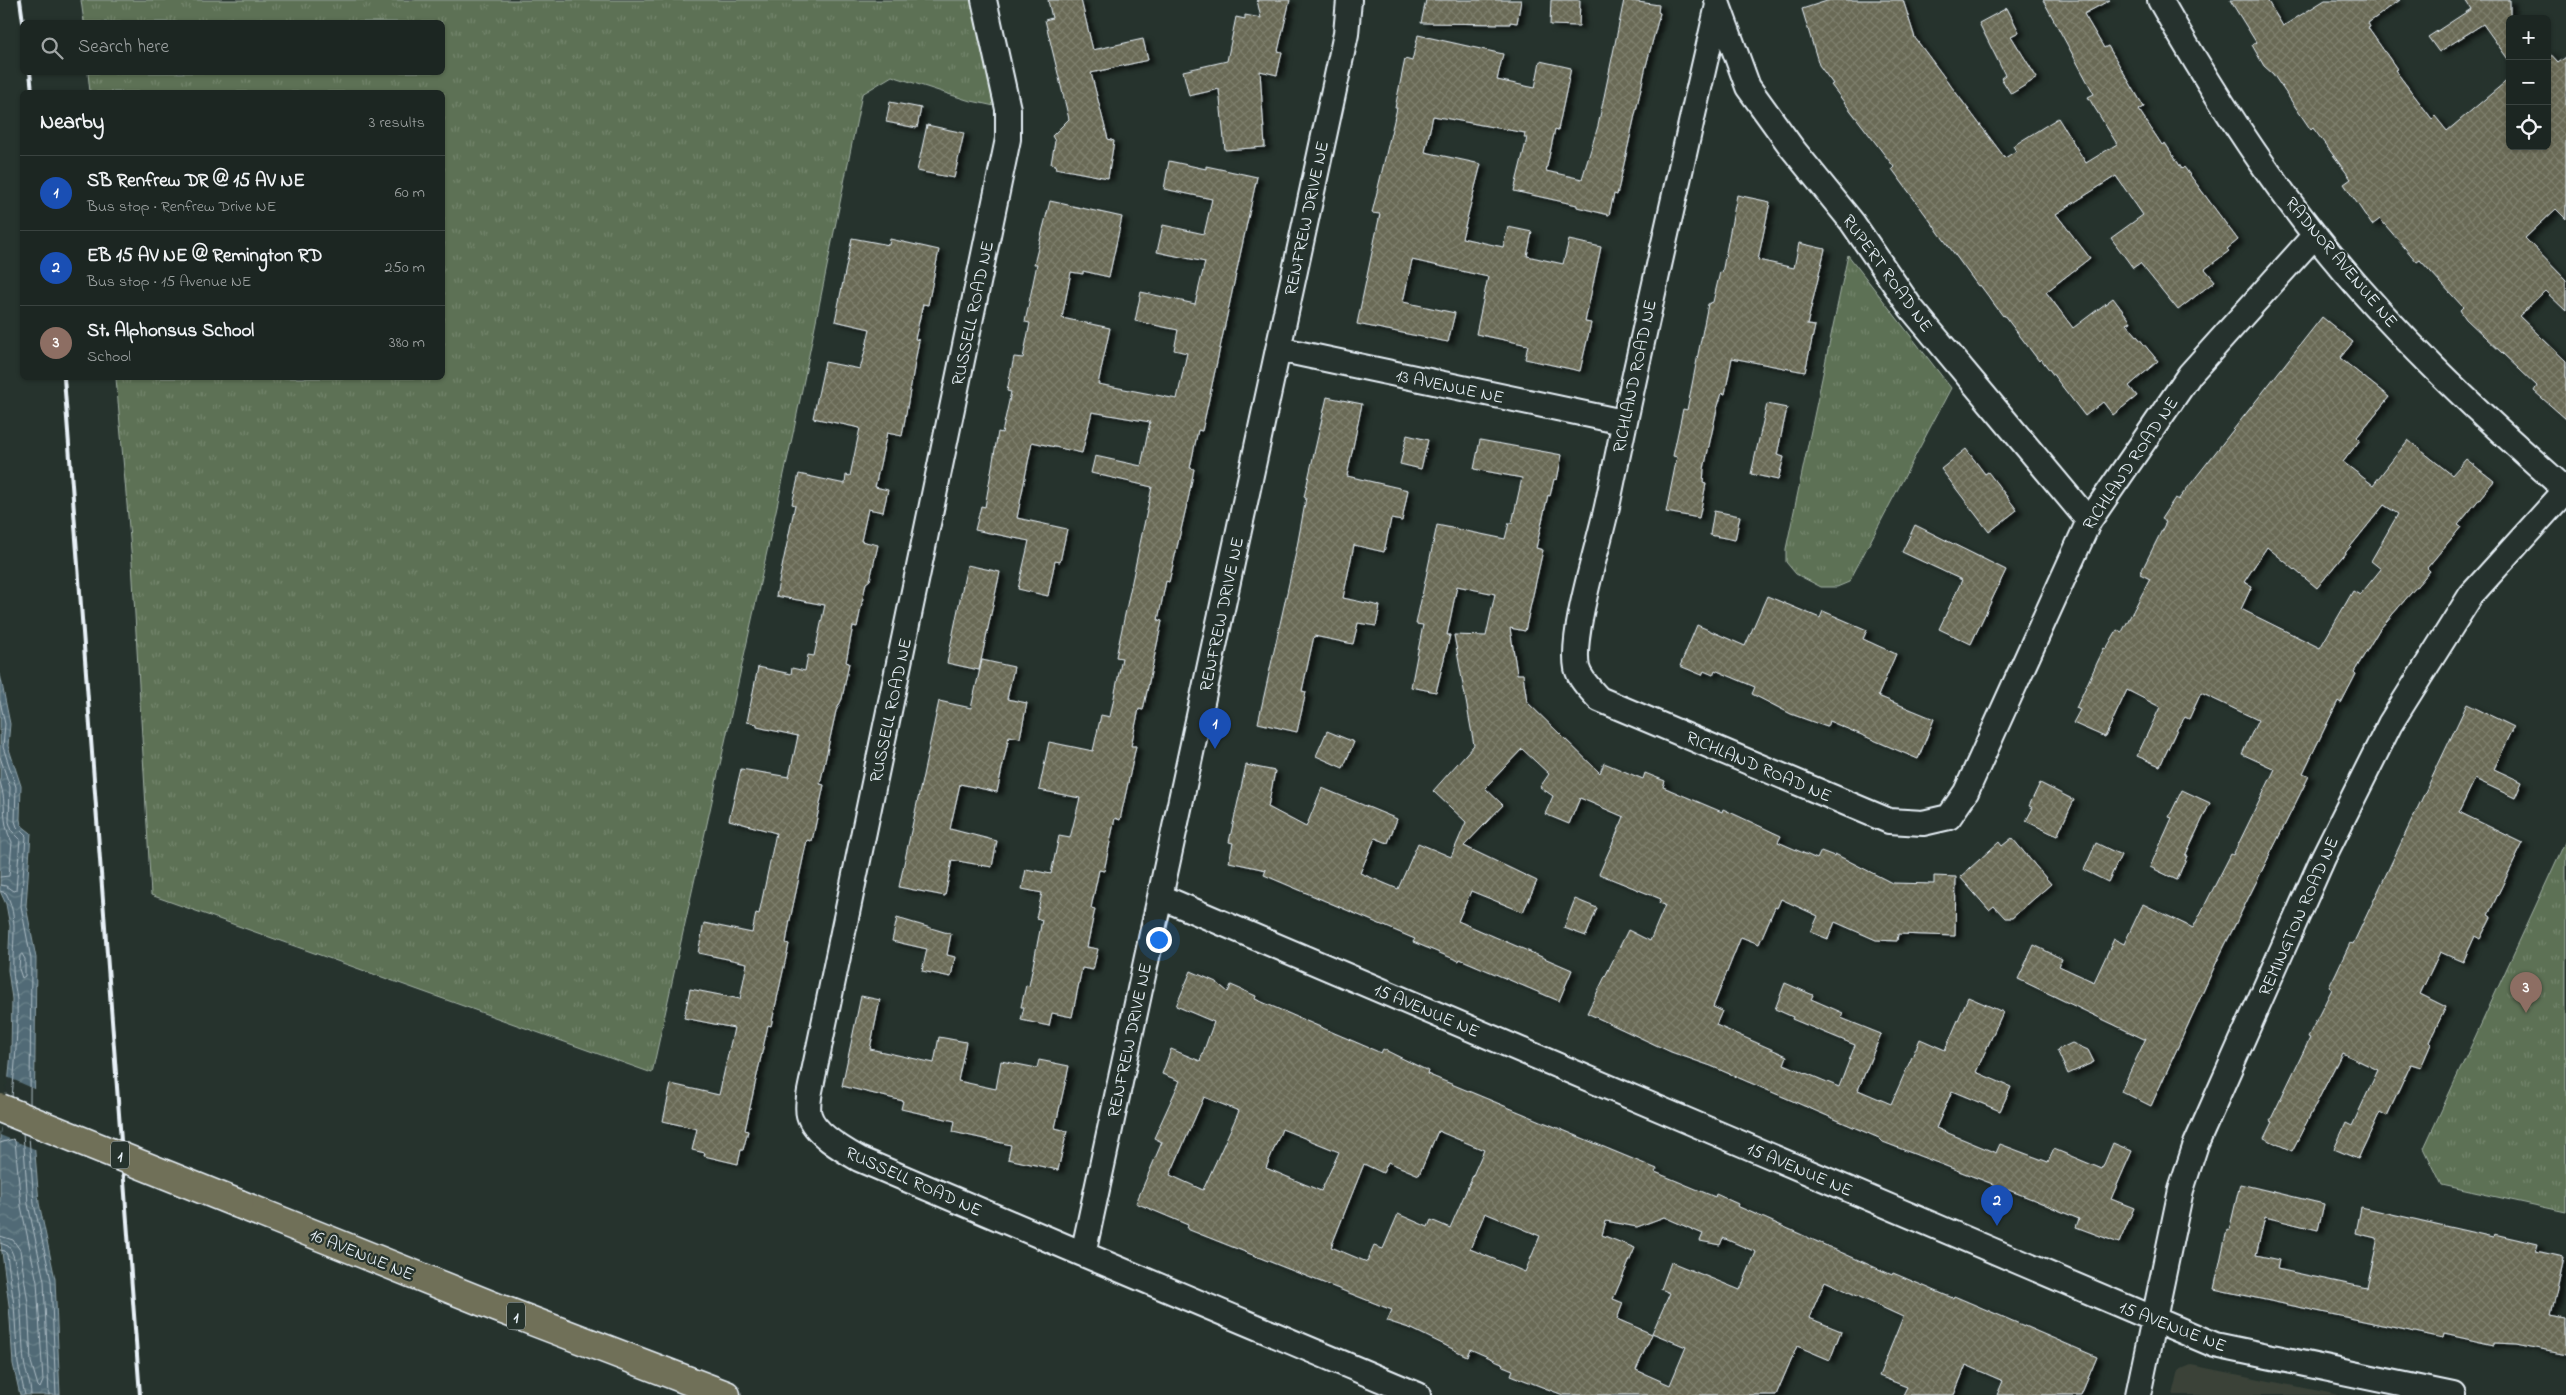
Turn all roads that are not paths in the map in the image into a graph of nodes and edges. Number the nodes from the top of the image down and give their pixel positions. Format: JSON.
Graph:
{"nodes":[{"id":1,"x":984,"y":0,"type":"edge"},
{"id":2,"x":1349,"y":0,"type":"edge"},
{"id":3,"x":2160,"y":0,"type":"edge"},
{"id":4,"x":1718,"y":3,"type":"edge"},
{"id":5,"x":2315,"y":235,"type":"junction"},
{"id":6,"x":1278,"y":349,"type":"junction"},
{"id":7,"x":1623,"y":422,"type":"junction"},
{"id":8,"x":2566,"y":490,"type":"edge"},
{"id":9,"x":2089,"y":520,"type":"junction"},
{"id":10,"x":1161,"y":897,"type":"junction"},
{"id":11,"x":0,"y":1108,"type":"edge"},
{"id":12,"x":1083,"y":1254,"type":"junction"},
{"id":13,"x":2154,"y":1320,"type":"junction"},
{"id":14,"x":726,"y":1395,"type":"edge"},
{"id":15,"x":1418,"y":1395,"type":"edge"},
{"id":16,"x":2138,"y":1395,"type":"edge"},
{"id":17,"x":2453,"y":1395,"type":"edge"}],
"edges":[{"from":1,"to":12,"type":"street","name":"RUSSELL ROAD NE"},
{"from":2,"to":6,"type":"street","name":"RENFREW DRIVE NE"},
{"from":3,"to":5,"type":"street","name":"RADNOR AVENUE NE"},
{"from":4,"to":7,"type":"street","name":"RICHLAND ROAD NE"},
{"from":4,"to":9,"type":"street","name":"RUPERT ROAD NE"},
{"from":5,"to":8,"type":"street","name":"RADNOR AVENUE NE"},
{"from":5,"to":9,"type":"street","name":"RICHLAND ROAD NE"},
{"from":6,"to":7,"type":"street","name":"13 AVENUE NE"},
{"from":6,"to":10,"type":"street","name":"RENFREW DRIVE NE"},
{"from":7,"to":9,"type":"street","name":"RICHLAND ROAD NE"},
{"from":8,"to":13,"type":"street","name":"REMINGTON ROAD NE"},
{"from":10,"to":12,"type":"street","name":"RENFREW DRIVE NE"},
{"from":10,"to":13,"type":"street","name":"15 AVENUE NE"},
{"from":11,"to":14,"type":"highway","name":"16 AVENUE NE","number":"1","bridge":true},
{"from":12,"to":15,"type":"street"},
{"from":13,"to":16,"type":"street","name":"REMINGTON ROAD NE"},
{"from":13,"to":17,"type":"street","name":"15 AVENUE NE"}]}
